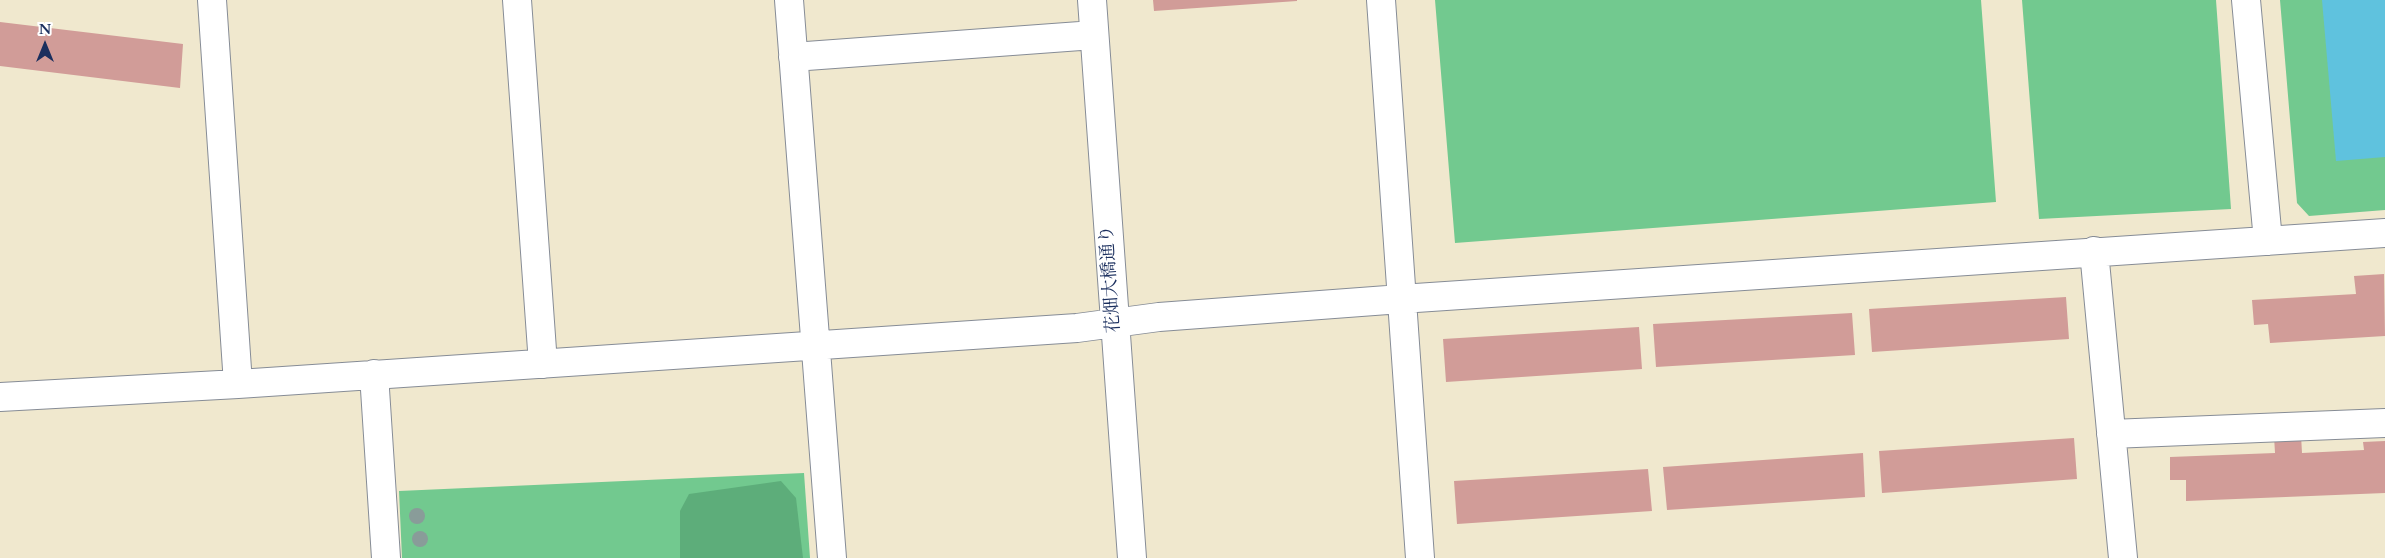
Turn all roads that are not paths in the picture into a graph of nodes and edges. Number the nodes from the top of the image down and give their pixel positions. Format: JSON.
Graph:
{"nodes":[{"id":1,"x":212,"y":0,"type":"edge"},
{"id":2,"x":517,"y":0,"type":"edge"},
{"id":3,"x":789,"y":0,"type":"edge"},
{"id":4,"x":1092,"y":0,"type":"edge"},
{"id":5,"x":1381,"y":0,"type":"edge"},
{"id":6,"x":2246,"y":0,"type":"edge"},
{"id":7,"x":1094,"y":35,"type":"junction"},
{"id":8,"x":793,"y":57,"type":"junction"},
{"id":9,"x":2385,"y":233,"type":"edge"},
{"id":10,"x":2268,"y":241,"type":"junction"},
{"id":11,"x":2094,"y":251,"type":"junction"},
{"id":12,"x":1401,"y":299,"type":"junction"},
{"id":13,"x":1114,"y":323,"type":"junction"},
{"id":14,"x":816,"y":344,"type":"junction"},
{"id":15,"x":543,"y":364,"type":"junction"},
{"id":16,"x":374,"y":374,"type":"junction"},
{"id":17,"x":238,"y":384,"type":"junction"},
{"id":18,"x":0,"y":397,"type":"edge"},
{"id":19,"x":2385,"y":423,"type":"edge"},
{"id":20,"x":2111,"y":434,"type":"junction"},
{"id":21,"x":386,"y":558,"type":"edge"},
{"id":22,"x":832,"y":558,"type":"edge"},
{"id":23,"x":1132,"y":558,"type":"edge"},
{"id":24,"x":1420,"y":558,"type":"edge"},
{"id":25,"x":2123,"y":558,"type":"edge"}],
"edges":[{"from":1,"to":17,"type":"street"},
{"from":2,"to":15,"type":"street"},
{"from":3,"to":8,"type":"street"},
{"from":4,"to":7,"type":"street","name":"花畑大橋通り"},
{"from":5,"to":12,"type":"street"},
{"from":6,"to":10,"type":"street"},
{"from":7,"to":8,"type":"street"},
{"from":7,"to":13,"type":"street","name":"花畑大橋通り"},
{"from":8,"to":14,"type":"street"},
{"from":9,"to":10,"type":"street"},
{"from":10,"to":11,"type":"street"},
{"from":11,"to":12,"type":"street"},
{"from":11,"to":20,"type":"street"},
{"from":12,"to":13,"type":"street"},
{"from":12,"to":24,"type":"street"},
{"from":13,"to":14,"type":"street"},
{"from":13,"to":23,"type":"street","name":"花畑大橋通り"},
{"from":14,"to":15,"type":"street"},
{"from":14,"to":22,"type":"street"},
{"from":15,"to":16,"type":"street"},
{"from":16,"to":17,"type":"street"},
{"from":16,"to":21,"type":"street"},
{"from":17,"to":18,"type":"street"},
{"from":19,"to":20,"type":"street"},
{"from":20,"to":25,"type":"street"}]}
